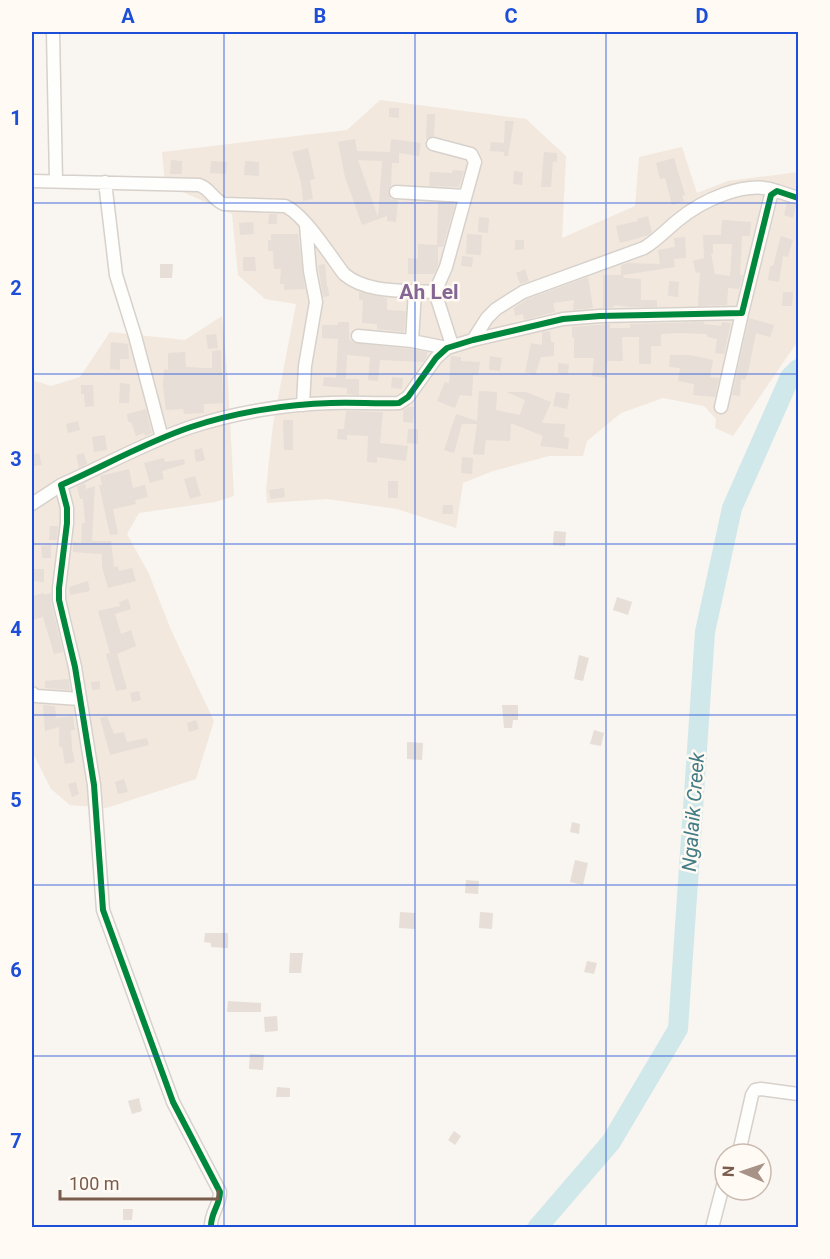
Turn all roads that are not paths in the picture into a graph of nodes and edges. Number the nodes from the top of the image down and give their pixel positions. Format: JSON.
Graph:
{"nodes":[{"id":1,"x":53,"y":32,"type":"edge"},
{"id":2,"x":434,"y":144,"type":"dead end"},
{"id":3,"x":57,"y":181,"type":"junction"},
{"id":4,"x":32,"y":182,"type":"edge"},
{"id":5,"x":106,"y":188,"type":"junction"},
{"id":6,"x":777,"y":191,"type":"junction"},
{"id":7,"x":396,"y":192,"type":"dead end"},
{"id":8,"x":465,"y":196,"type":"junction"},
{"id":9,"x":798,"y":198,"type":"edge"},
{"id":10,"x":306,"y":224,"type":"junction"},
{"id":11,"x":415,"y":291,"type":"junction"},
{"id":12,"x":435,"y":292,"type":"junction"},
{"id":13,"x":742,"y":313,"type":"junction"},
{"id":14,"x":358,"y":336,"type":"dead end"},
{"id":15,"x":412,"y":340,"type":"junction"},
{"id":16,"x":473,"y":340,"type":"junction"},
{"id":17,"x":449,"y":347,"type":"junction"},
{"id":18,"x":303,"y":405,"type":"junction"},
{"id":19,"x":721,"y":408,"type":"dead end"},
{"id":20,"x":162,"y":438,"type":"junction"},
{"id":21,"x":61,"y":485,"type":"junction"},
{"id":22,"x":32,"y":504,"type":"edge"},
{"id":23,"x":32,"y":693,"type":"edge"},
{"id":24,"x":80,"y":699,"type":"junction"},
{"id":25,"x":798,"y":1094,"type":"edge"},
{"id":26,"x":740,"y":1142,"type":"edge"},
{"id":27,"x":719,"y":1202,"type":"edge"},
{"id":28,"x":211,"y":1227,"type":"edge"},
{"id":29,"x":712,"y":1227,"type":"edge"}],
"edges":[{"from":1,"to":3,"type":"street"},
{"from":2,"to":8,"type":"street"},
{"from":3,"to":4,"type":"street"},
{"from":3,"to":5,"type":"street"},
{"from":5,"to":10,"type":"street"},
{"from":5,"to":20,"type":"street"},
{"from":6,"to":9,"type":"street"},
{"from":6,"to":13,"type":"street"},
{"from":6,"to":16,"type":"street"},
{"from":7,"to":8,"type":"street"},
{"from":8,"to":12,"type":"street"},
{"from":10,"to":11,"type":"street"},
{"from":10,"to":18,"type":"street"},
{"from":11,"to":12,"type":"street"},
{"from":11,"to":15,"type":"street"},
{"from":12,"to":17,"type":"street"},
{"from":13,"to":16,"type":"street"},
{"from":13,"to":19,"type":"street"},
{"from":14,"to":15,"type":"street"},
{"from":15,"to":17,"type":"street"},
{"from":16,"to":17,"type":"street"},
{"from":17,"to":18,"type":"street"},
{"from":18,"to":20,"type":"street"},
{"from":20,"to":21,"type":"street"},
{"from":21,"to":22,"type":"street"},
{"from":21,"to":24,"type":"street"},
{"from":23,"to":24,"type":"street"},
{"from":24,"to":28,"type":"street"},
{"from":25,"to":26,"type":"street"},
{"from":27,"to":29,"type":"street"}]}
